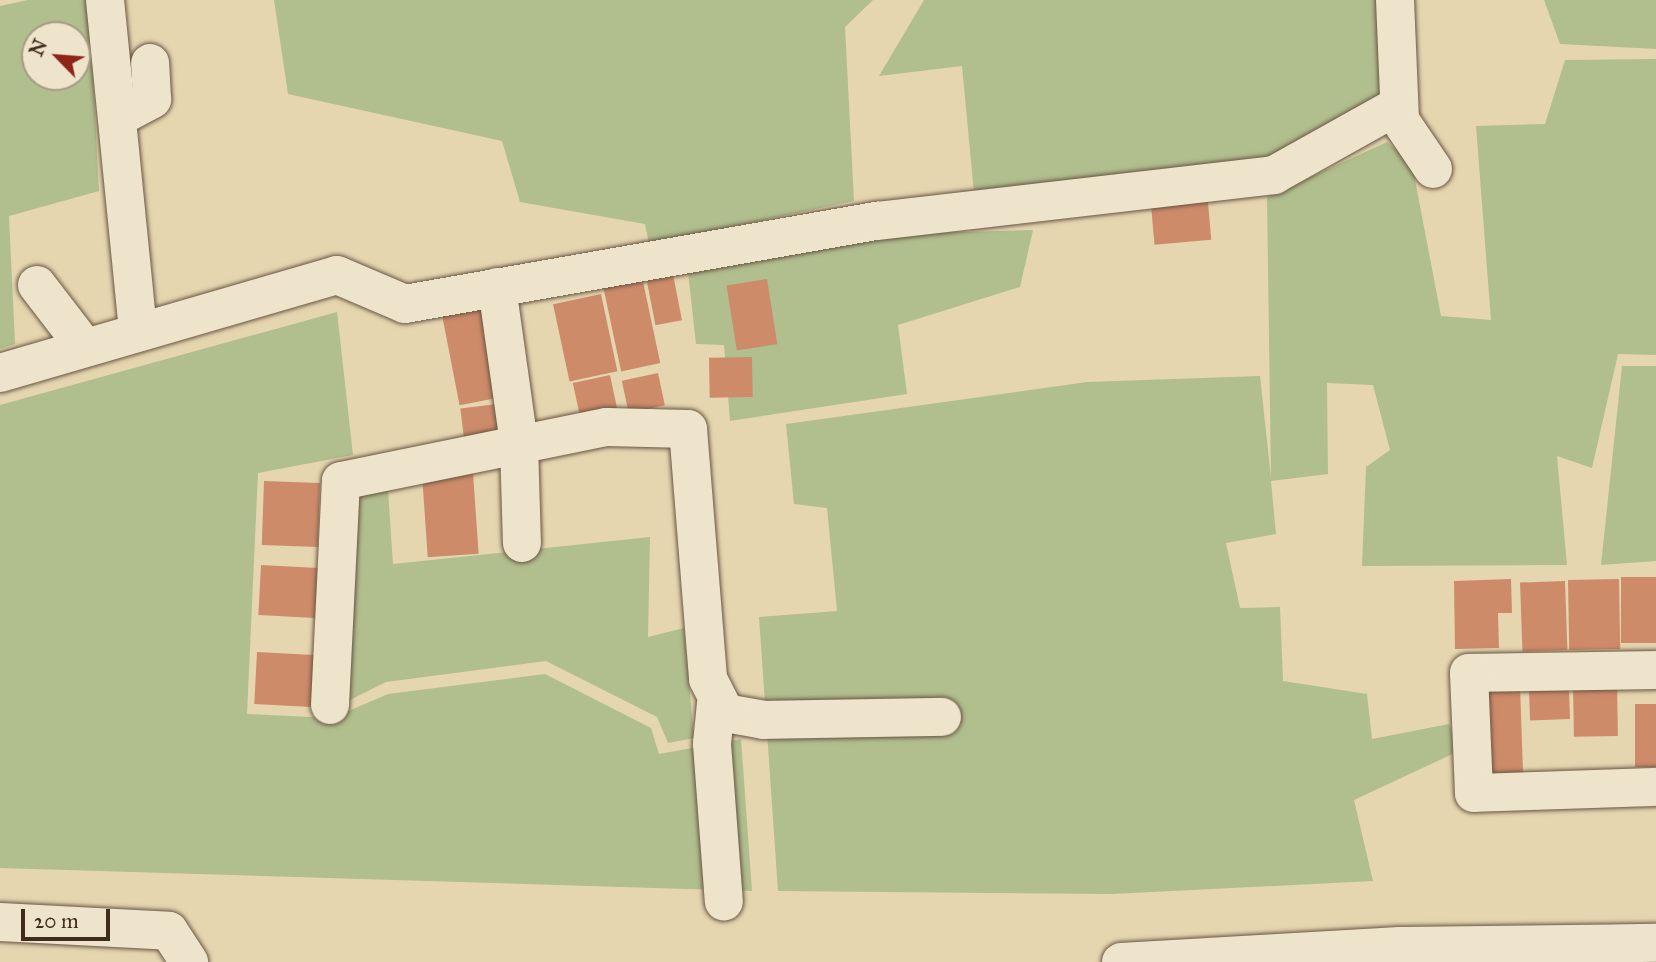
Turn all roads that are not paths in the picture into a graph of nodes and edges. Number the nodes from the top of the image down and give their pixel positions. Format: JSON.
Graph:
{"nodes":[{"id":1,"x":105,"y":0,"type":"edge"},
{"id":2,"x":1395,"y":0,"type":"edge"},
{"id":3,"x":150,"y":63,"type":"dead end"},
{"id":4,"x":1399,"y":105,"type":"junction"},
{"id":5,"x":117,"y":118,"type":"junction"},
{"id":6,"x":1433,"y":169,"type":"dead end"},
{"id":7,"x":37,"y":285,"type":"dead end"},
{"id":8,"x":497,"y":287,"type":"junction"},
{"id":9,"x":138,"y":330,"type":"junction"},
{"id":10,"x":83,"y":345,"type":"junction"},
{"id":11,"x":0,"y":373,"type":"edge"},
{"id":12,"x":519,"y":444,"type":"junction"},
{"id":13,"x":522,"y":542,"type":"dead end"},
{"id":14,"x":1656,"y":670,"type":"edge"},
{"id":15,"x":716,"y":703,"type":"junction"},
{"id":16,"x":330,"y":705,"type":"dead end"},
{"id":17,"x":942,"y":717,"type":"dead end"},
{"id":18,"x":1656,"y":787,"type":"edge"},
{"id":19,"x":724,"y":902,"type":"dead end"},
{"id":20,"x":0,"y":922,"type":"edge"},
{"id":21,"x":1656,"y":943,"type":"edge"},
{"id":22,"x":189,"y":962,"type":"edge"},
{"id":23,"x":1121,"y":962,"type":"edge"}],
"edges":[{"from":1,"to":5,"type":"street"},
{"from":2,"to":4,"type":"street"},
{"from":3,"to":5,"type":"street"},
{"from":4,"to":6,"type":"street"},
{"from":4,"to":8,"type":"street"},
{"from":5,"to":9,"type":"street"},
{"from":7,"to":10,"type":"street"},
{"from":8,"to":9,"type":"street"},
{"from":8,"to":12,"type":"street"},
{"from":9,"to":10,"type":"street"},
{"from":10,"to":11,"type":"street"},
{"from":12,"to":13,"type":"street"},
{"from":12,"to":15,"type":"street"},
{"from":12,"to":16,"type":"street"},
{"from":14,"to":18,"type":"street"},
{"from":15,"to":17,"type":"street"},
{"from":15,"to":19,"type":"street"},
{"from":20,"to":22,"type":"street"},
{"from":21,"to":23,"type":"street"}]}
